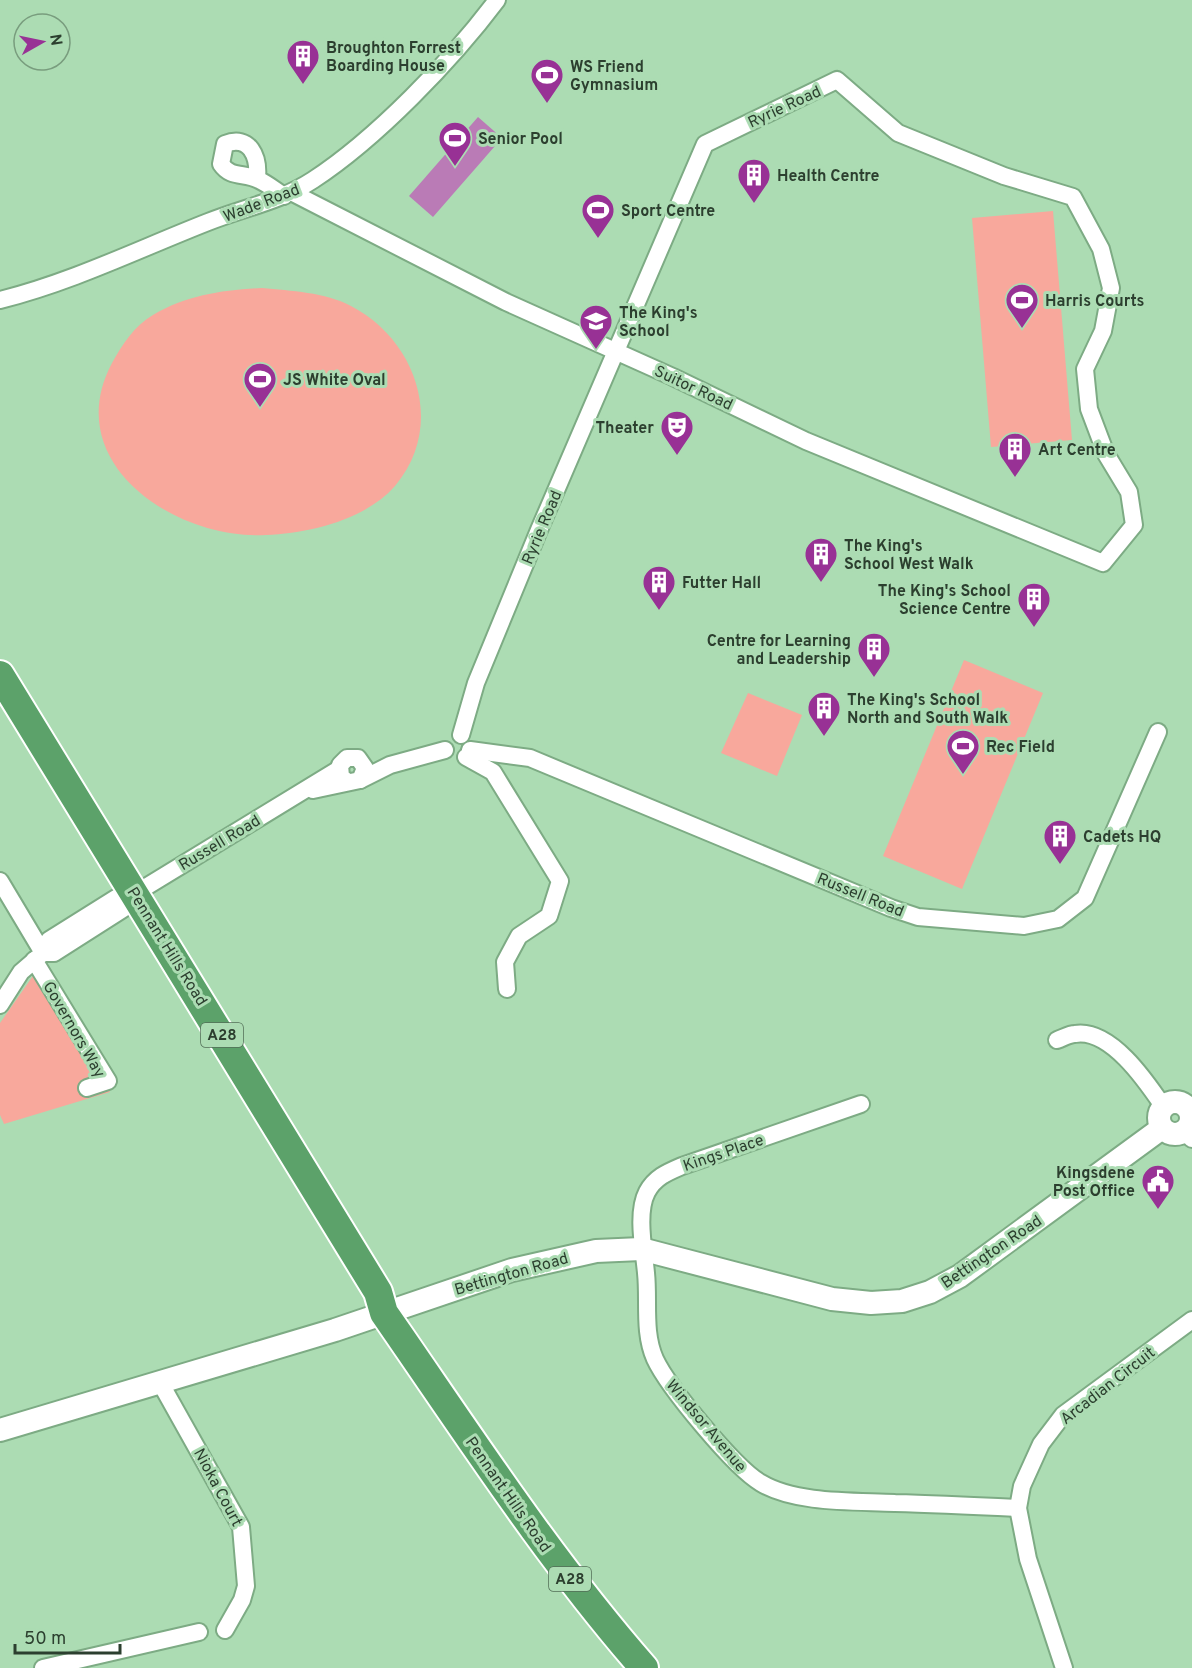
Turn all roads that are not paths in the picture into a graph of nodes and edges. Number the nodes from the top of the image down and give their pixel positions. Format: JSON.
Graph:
{"nodes":[{"id":1,"x":497,"y":0,"type":"edge"},
{"id":2,"x":257,"y":178,"type":"dead end"},
{"id":3,"x":288,"y":194,"type":"junction"},
{"id":4,"x":0,"y":300,"type":"edge"},
{"id":5,"x":614,"y":351,"type":"junction"},
{"id":6,"x":1103,"y":563,"type":"joint"},
{"id":7,"x":0,"y":675,"type":"edge"},
{"id":8,"x":0,"y":700,"type":"edge"},
{"id":9,"x":1158,"y":732,"type":"dead end"},
{"id":10,"x":461,"y":735,"type":"junction"},
{"id":11,"x":445,"y":750,"type":"junction"},
{"id":12,"x":468,"y":754,"type":"junction"},
{"id":13,"x":2,"y":888,"type":"edge"},
{"id":14,"x":125,"y":900,"type":"junction"},
{"id":15,"x":39,"y":956,"type":"junction"},
{"id":16,"x":507,"y":989,"type":"dead end"},
{"id":17,"x":0,"y":1005,"type":"edge"},
{"id":18,"x":1057,"y":1040,"type":"dead end"},
{"id":19,"x":87,"y":1088,"type":"dead end"},
{"id":20,"x":861,"y":1104,"type":"dead end"},
{"id":21,"x":1180,"y":1104,"type":"edge"},
{"id":22,"x":1179,"y":1133,"type":"edge"},
{"id":23,"x":641,"y":1249,"type":"junction"},
{"id":24,"x":384,"y":1313,"type":"junction"},
{"id":25,"x":1192,"y":1320,"type":"edge"},
{"id":26,"x":161,"y":1383,"type":"junction"},
{"id":27,"x":0,"y":1430,"type":"edge"},
{"id":28,"x":1018,"y":1508,"type":"junction"},
{"id":29,"x":225,"y":1630,"type":"dead end"},
{"id":30,"x":199,"y":1632,"type":"dead end"},
{"id":31,"x":83,"y":1664,"type":"edge"},
{"id":32,"x":43,"y":1668,"type":"edge"},
{"id":33,"x":644,"y":1668,"type":"edge"},
{"id":34,"x":1064,"y":1668,"type":"edge"}],
"edges":[{"from":1,"to":3,"type":"street","name":"Wade Road"},
{"from":2,"to":3,"type":"street","name":"Suitor Road"},
{"from":3,"to":4,"type":"street","name":"Wade Road"},
{"from":3,"to":5,"type":"street","name":"Suitor Road"},
{"from":5,"to":6,"type":"street","name":"Suitor Road"},
{"from":5,"to":6,"type":"street","name":"Ryrie Road"},
{"from":5,"to":10,"type":"street","name":"Ryrie Road"},
{"from":7,"to":14,"type":"highway","name":"Pennant Hills Road","number":"A28"},
{"from":8,"to":14,"type":"highway","name":"Pennant Hills Road","number":"A28"},
{"from":9,"to":12,"type":"street","name":"Russell Road"},
{"from":10,"to":11,"type":"street"},
{"from":10,"to":12,"type":"street"},
{"from":11,"to":12,"type":"street"},
{"from":11,"to":14,"type":"street","name":"Russell Road"},
{"from":12,"to":16,"type":"street"},
{"from":13,"to":15,"type":"street","name":"Governors Way"},
{"from":14,"to":15,"type":"street","name":"Russell Road"},
{"from":14,"to":24,"type":"highway","name":"Pennant Hills Road","number":"A28"},
{"from":15,"to":17,"type":"street"},
{"from":15,"to":19,"type":"street","name":"Governors Way"},
{"from":18,"to":21,"type":"street"},
{"from":20,"to":23,"type":"street","name":"Kings Place"},
{"from":21,"to":22,"type":"main road"},
{"from":21,"to":22,"type":"main road"},
{"from":22,"to":23,"type":"main road","name":"Bettington Road"},
{"from":23,"to":24,"type":"main road","name":"Bettington Road"},
{"from":23,"to":28,"type":"street","name":"Windsor Avenue"},
{"from":24,"to":26,"type":"main road","name":"Bettington Road"},
{"from":24,"to":33,"type":"highway","name":"Pennant Hills Road","number":"A28"},
{"from":25,"to":28,"type":"street","name":"Arcadian Circuit"},
{"from":26,"to":27,"type":"main road","name":"Bettington Road"},
{"from":26,"to":29,"type":"street","name":"Nioka Court"},
{"from":28,"to":34,"type":"street","name":"Arcadian Circuit"},
{"from":30,"to":31,"type":"street"},
{"from":31,"to":32,"type":"street"}]}
